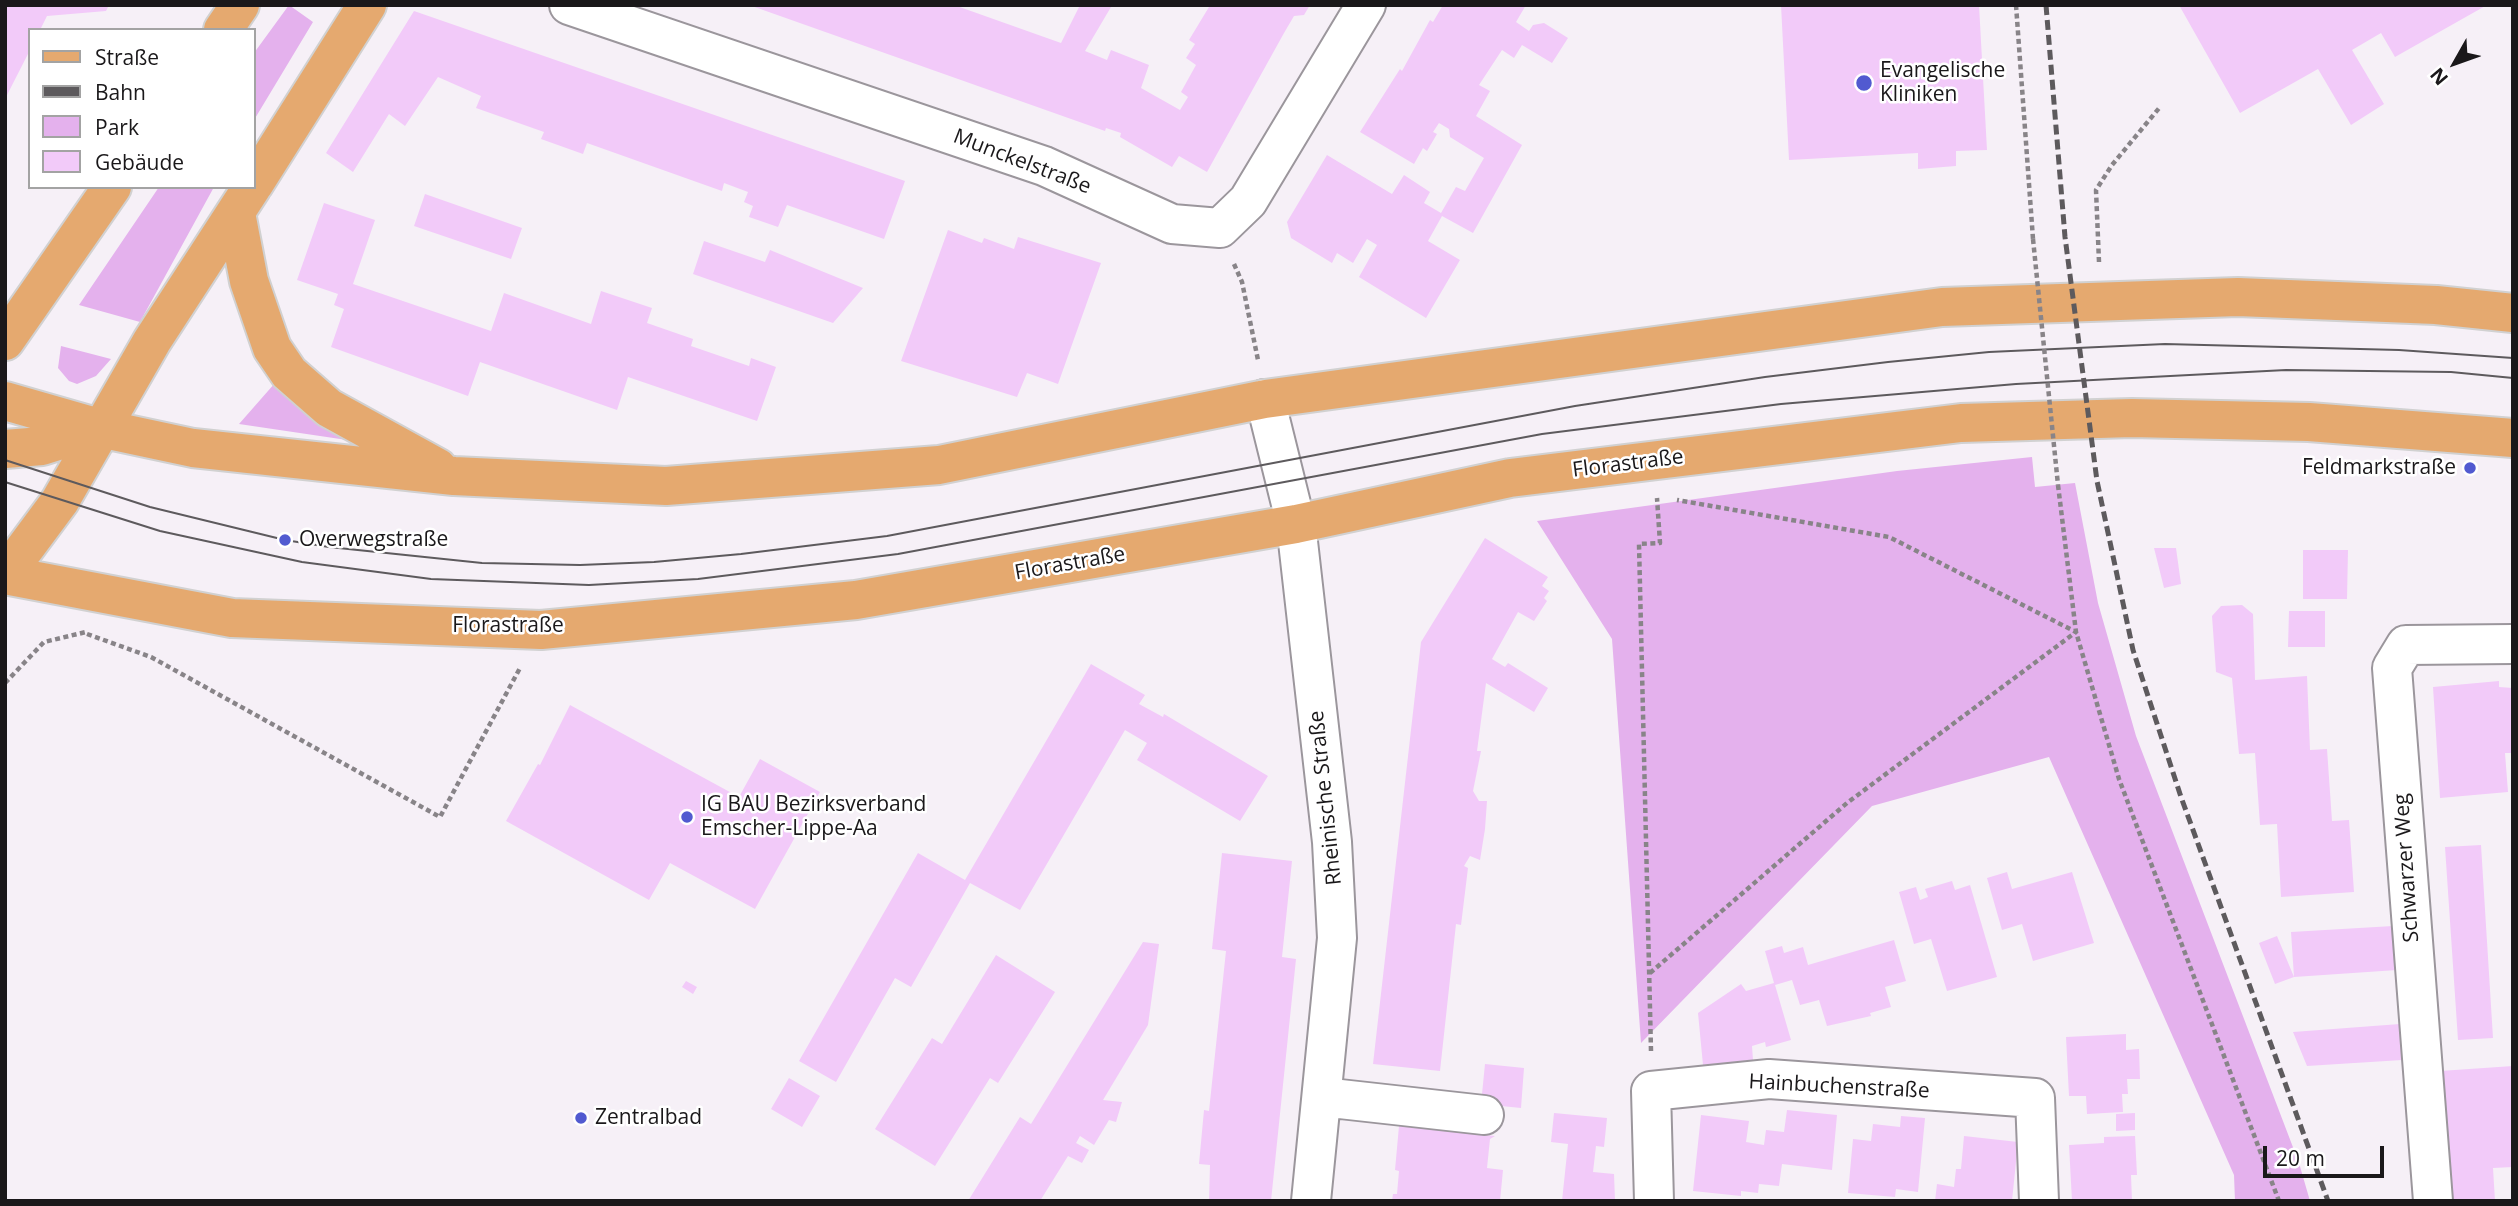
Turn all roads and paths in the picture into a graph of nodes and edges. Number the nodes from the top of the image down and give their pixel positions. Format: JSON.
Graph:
{"nodes":[{"id":1,"x":240,"y":5,"type":"edge"},
{"id":2,"x":367,"y":5,"type":"edge"},
{"id":3,"x":569,"y":5,"type":"edge"},
{"id":4,"x":1366,"y":5,"type":"edge"},
{"id":5,"x":2015,"y":5,"type":"edge"},
{"id":6,"x":224,"y":28,"type":"edge"},
{"id":7,"x":2160,"y":107,"type":"dead end"},
{"id":8,"x":256,"y":181,"type":"edge"},
{"id":9,"x":111,"y":189,"type":"edge"},
{"id":10,"x":247,"y":195,"type":"edge"},
{"id":11,"x":2100,"y":266,"type":"dead end"},
{"id":12,"x":1242,"y":282,"type":"dead end"},
{"id":13,"x":2513,"y":313,"type":"edge"},
{"id":14,"x":5,"y":341,"type":"edge"},
{"id":15,"x":1256,"y":349,"type":"dead end"},
{"id":16,"x":1265,"y":399,"type":"junction"},
{"id":17,"x":5,"y":401,"type":"edge"},
{"id":18,"x":99,"y":428,"type":"junction"},
{"id":19,"x":2513,"y":438,"type":"edge"},
{"id":20,"x":5,"y":449,"type":"edge"},
{"id":21,"x":454,"y":476,"type":"junction"},
{"id":22,"x":1656,"y":479,"type":"junction"},
{"id":23,"x":1296,"y":524,"type":"junction"},
{"id":24,"x":5,"y":575,"type":"edge"},
{"id":25,"x":104,"y":595,"type":"junction"},
{"id":26,"x":541,"y":630,"type":"junction"},
{"id":27,"x":2076,"y":632,"type":"junction"},
{"id":28,"x":86,"y":633,"type":"junction"},
{"id":29,"x":2513,"y":644,"type":"edge"},
{"id":30,"x":5,"y":683,"type":"edge"},
{"id":31,"x":1650,"y":973,"type":"junction"},
{"id":32,"x":1651,"y":1091,"type":"junction"},
{"id":33,"x":1322,"y":1097,"type":"junction"},
{"id":34,"x":1484,"y":1115,"type":"dead end"},
{"id":35,"x":1311,"y":1201,"type":"edge"},
{"id":36,"x":1654,"y":1201,"type":"edge"},
{"id":37,"x":2039,"y":1201,"type":"edge"},
{"id":38,"x":2279,"y":1201,"type":"edge"},
{"id":39,"x":2433,"y":1201,"type":"edge"}],
"edges":[{"from":1,"to":6,"type":"main road"},
{"from":2,"to":8,"type":"main road"},
{"from":3,"to":4,"type":"street","name":"Munckelstraße"},
{"from":5,"to":27,"type":"path","bridge":true},
{"from":7,"to":11,"type":"path"},
{"from":9,"to":14,"type":"main road"},
{"from":10,"to":18,"type":"main road"},
{"from":10,"to":21,"type":"main road"},
{"from":12,"to":15,"type":"path"},
{"from":13,"to":16,"type":"main road"},
{"from":16,"to":21,"type":"main road"},
{"from":16,"to":23,"type":"street","name":"Rheinische Straße"},
{"from":17,"to":18,"type":"main road"},
{"from":18,"to":20,"type":"main road"},
{"from":18,"to":21,"type":"main road"},
{"from":18,"to":24,"type":"main road"},
{"from":19,"to":22,"type":"main road","name":"Florastraße"},
{"from":22,"to":23,"type":"main road","name":"Florastraße"},
{"from":22,"to":27,"type":"path"},
{"from":22,"to":31,"type":"path"},
{"from":23,"to":26,"type":"main road","name":"Florastraße"},
{"from":23,"to":33,"type":"street","name":"Rheinische Straße"},
{"from":24,"to":25,"type":"main road","name":"Florastraße"},
{"from":25,"to":26,"type":"main road","name":"Florastraße"},
{"from":25,"to":28,"type":"path"},
{"from":26,"to":28,"type":"path"},
{"from":27,"to":31,"type":"path"},
{"from":27,"to":38,"type":"path"},
{"from":28,"to":30,"type":"path"},
{"from":29,"to":39,"type":"street","name":"Schwarzer Weg"},
{"from":31,"to":32,"type":"path"},
{"from":32,"to":36,"type":"street"},
{"from":32,"to":37,"type":"street","name":"Hainbuchenstraße"},
{"from":33,"to":34,"type":"street"},
{"from":33,"to":35,"type":"street","name":"Rheinische Straße"}]}
